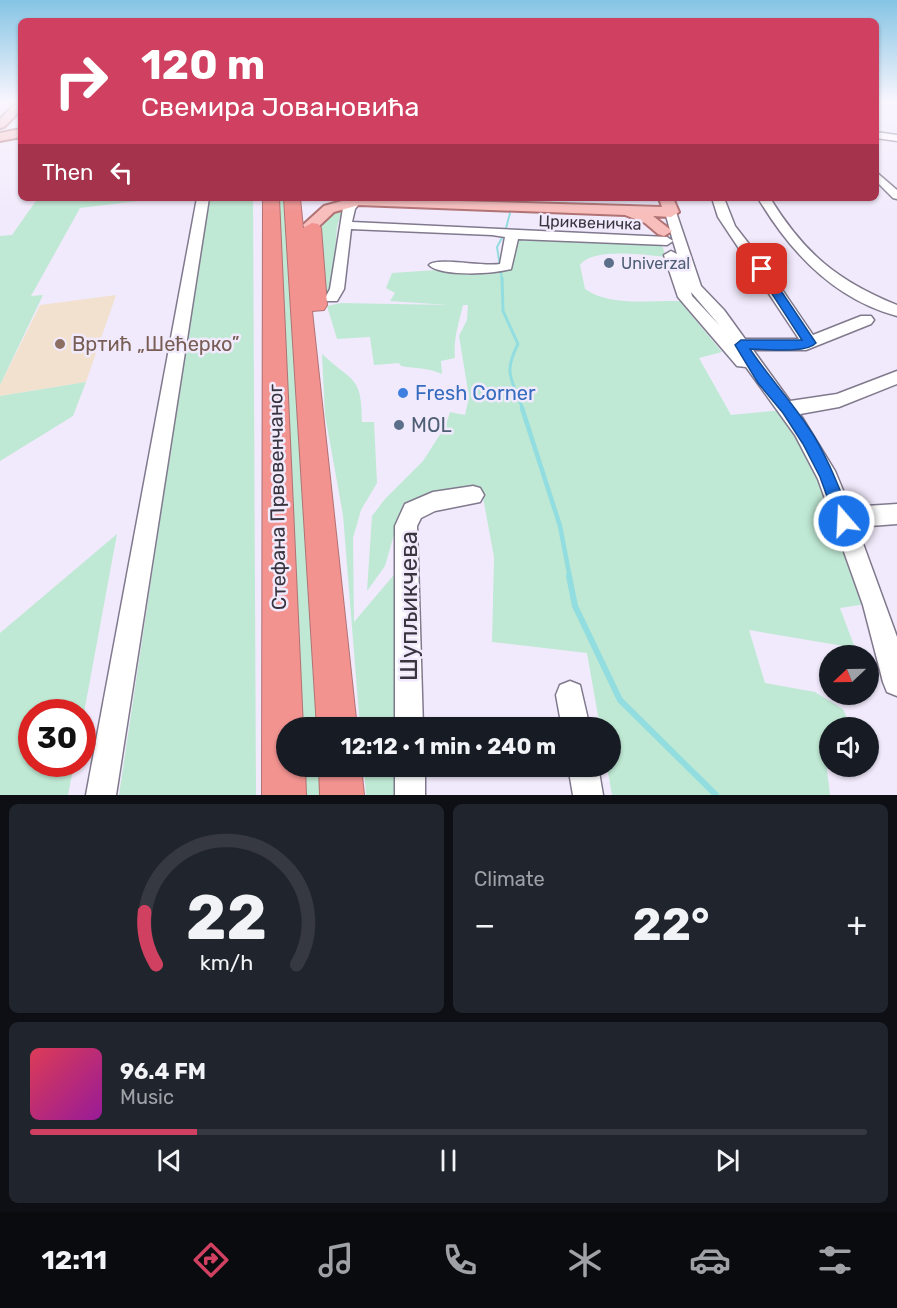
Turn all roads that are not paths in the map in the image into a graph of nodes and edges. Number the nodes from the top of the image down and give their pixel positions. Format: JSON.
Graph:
{"nodes":[{"id":1,"x":879,"y":178,"type":"edge"},
{"id":2,"x":894,"y":191,"type":"edge"},
{"id":3,"x":202,"y":201,"type":"edge"},
{"id":4,"x":270,"y":201,"type":"edge"},
{"id":5,"x":292,"y":201,"type":"edge"},
{"id":6,"x":308,"y":201,"type":"edge"},
{"id":7,"x":355,"y":201,"type":"joint"},
{"id":8,"x":506,"y":201,"type":"edge"},
{"id":9,"x":719,"y":201,"type":"edge"},
{"id":10,"x":766,"y":201,"type":"edge"},
{"id":11,"x":659,"y":204,"type":"edge"},
{"id":12,"x":618,"y":207,"type":"junction"},
{"id":13,"x":311,"y":225,"type":"junction"},
{"id":14,"x":345,"y":225,"type":"junction"},
{"id":15,"x":512,"y":235,"type":"junction"},
{"id":16,"x":665,"y":236,"type":"junction"},
{"id":17,"x":436,"y":265,"type":"dead end"},
{"id":18,"x":332,"y":298,"type":"dead end"},
{"id":19,"x":897,"y":311,"type":"edge"},
{"id":20,"x":866,"y":320,"type":"dead end"},
{"id":21,"x":810,"y":343,"type":"junction"},
{"id":22,"x":741,"y":345,"type":"junction"},
{"id":23,"x":897,"y":377,"type":"edge"},
{"id":24,"x":763,"y":379,"type":"junction"},
{"id":25,"x":308,"y":380,"type":"junction"},
{"id":26,"x":788,"y":409,"type":"junction"},
{"id":27,"x":473,"y":495,"type":"dead end"},
{"id":28,"x":897,"y":514,"type":"edge"},
{"id":29,"x":843,"y":518,"type":"junction"},
{"id":30,"x":896,"y":678,"type":"edge"},
{"id":31,"x":570,"y":695,"type":"dead end"},
{"id":32,"x":335,"y":717,"type":"edge"},
{"id":33,"x":409,"y":717,"type":"edge"},
{"id":34,"x":574,"y":717,"type":"edge"},
{"id":35,"x":341,"y":777,"type":"edge"},
{"id":36,"x":410,"y":777,"type":"edge"},
{"id":37,"x":585,"y":777,"type":"edge"},
{"id":38,"x":101,"y":795,"type":"edge"},
{"id":39,"x":284,"y":795,"type":"edge"},
{"id":40,"x":342,"y":795,"type":"edge"},
{"id":41,"x":410,"y":795,"type":"edge"},
{"id":42,"x":588,"y":795,"type":"edge"}],
"edges":[{"from":1,"to":2,"type":"street"},
{"from":3,"to":38,"type":"street"},
{"from":4,"to":39,"type":"highway","name":"Стефана Првовенчаног"},
{"from":5,"to":25,"type":"highway","name":"Стефана Првовенчаног"},
{"from":6,"to":13,"type":"highway"},
{"from":7,"to":13,"type":"main road"},
{"from":7,"to":14,"type":"street"},
{"from":8,"to":12,"type":"main road"},
{"from":9,"to":21,"type":"street"},
{"from":10,"to":19,"type":"street"},
{"from":11,"to":12,"type":"main road"},
{"from":11,"to":16,"type":"street"},
{"from":11,"to":22,"type":"street"},
{"from":12,"to":16,"type":"main road"},
{"from":13,"to":25,"type":"highway"},
{"from":14,"to":15,"type":"street","name":"Цриквеничка"},
{"from":14,"to":18,"type":"street"},
{"from":15,"to":16,"type":"street","name":"Цриквеничка"},
{"from":15,"to":17,"type":"street","name":"Цриквеничка"},
{"from":16,"to":24,"type":"street"},
{"from":20,"to":21,"type":"street"},
{"from":21,"to":22,"type":"street"},
{"from":22,"to":24,"type":"street"},
{"from":23,"to":26,"type":"street"},
{"from":24,"to":26,"type":"street"},
{"from":25,"to":32,"type":"highway","name":"Стефана Првовенчаног"},
{"from":26,"to":29,"type":"street"},
{"from":27,"to":33,"type":"street","name":"Шупљикчева"},
{"from":28,"to":29,"type":"street"},
{"from":29,"to":30,"type":"street"},
{"from":31,"to":34,"type":"street"},
{"from":35,"to":40,"type":"highway"},
{"from":36,"to":41,"type":"street"},
{"from":37,"to":42,"type":"street"}]}
